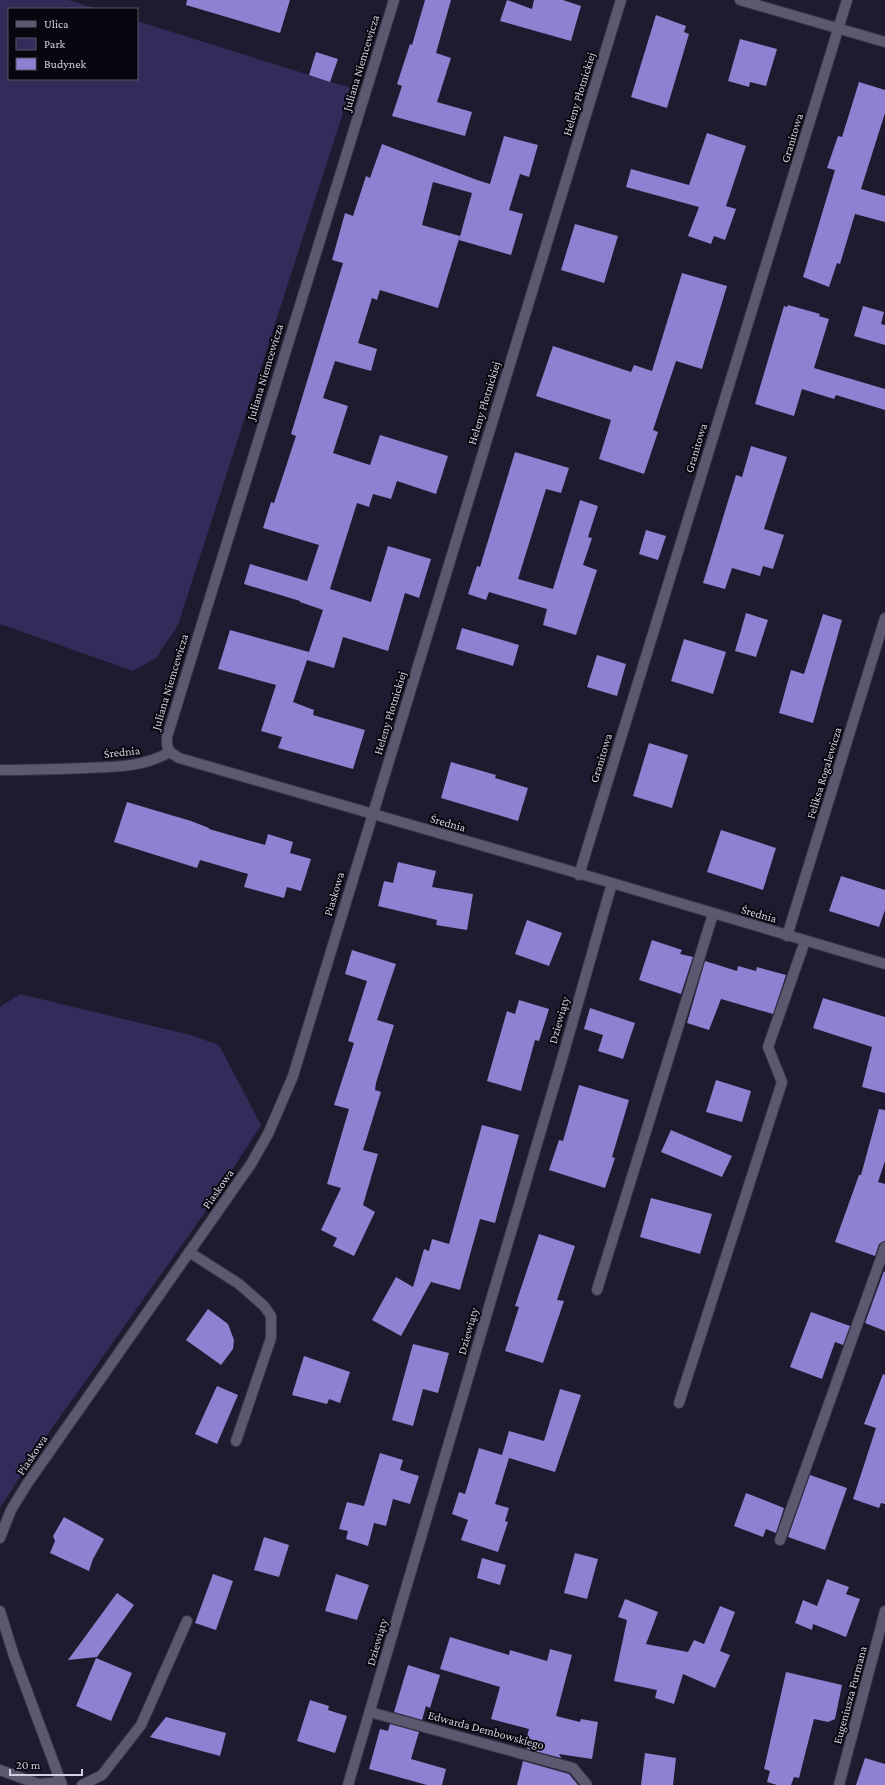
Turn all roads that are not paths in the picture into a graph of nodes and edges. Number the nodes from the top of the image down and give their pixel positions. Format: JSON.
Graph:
{"nodes":[{"id":1,"x":394,"y":0,"type":"edge"},
{"id":2,"x":621,"y":0,"type":"edge"},
{"id":3,"x":740,"y":0,"type":"edge"},
{"id":4,"x":847,"y":0,"type":"edge"},
{"id":5,"x":839,"y":29,"type":"junction"},
{"id":6,"x":885,"y":42,"type":"edge"},
{"id":7,"x":885,"y":618,"type":"edge"},
{"id":8,"x":170,"y":752,"type":"junction"},
{"id":9,"x":0,"y":770,"type":"edge"},
{"id":10,"x":373,"y":814,"type":"junction"},
{"id":11,"x":579,"y":875,"type":"junction"},
{"id":12,"x":612,"y":883,"type":"junction"},
{"id":13,"x":713,"y":914,"type":"junction"},
{"id":14,"x":787,"y":936,"type":"junction"},
{"id":15,"x":805,"y":941,"type":"junction"},
{"id":16,"x":885,"y":964,"type":"edge"},
{"id":17,"x":885,"y":1247,"type":"edge"},
{"id":18,"x":189,"y":1252,"type":"junction"},
{"id":19,"x":597,"y":1290,"type":"dead end"},
{"id":20,"x":679,"y":1403,"type":"dead end"},
{"id":21,"x":236,"y":1441,"type":"dead end"},
{"id":22,"x":0,"y":1538,"type":"edge"},
{"id":23,"x":780,"y":1540,"type":"dead end"},
{"id":24,"x":0,"y":1611,"type":"edge"},
{"id":25,"x":885,"y":1611,"type":"edge"},
{"id":26,"x":187,"y":1621,"type":"dead end"},
{"id":27,"x":370,"y":1712,"type":"junction"},
{"id":28,"x":0,"y":1770,"type":"edge"},
{"id":29,"x":61,"y":1784,"type":"edge"},
{"id":30,"x":82,"y":1785,"type":"edge"},
{"id":31,"x":348,"y":1785,"type":"edge"},
{"id":32,"x":587,"y":1785,"type":"edge"},
{"id":33,"x":839,"y":1785,"type":"edge"}],
"edges":[{"from":1,"to":8,"type":"street","name":"Juliana Niemcewicza"},
{"from":2,"to":10,"type":"street","name":"Heleny Płotnickiej"},
{"from":3,"to":5,"type":"street"},
{"from":4,"to":5,"type":"street","name":"Granitowa"},
{"from":5,"to":6,"type":"street"},
{"from":5,"to":11,"type":"street","name":"Granitowa"},
{"from":7,"to":14,"type":"street","name":"Feliksa Rogalewicza"},
{"from":8,"to":9,"type":"street","name":"Średnia"},
{"from":8,"to":10,"type":"street","name":"Średnia"},
{"from":10,"to":11,"type":"street","name":"Średnia"},
{"from":10,"to":18,"type":"street","name":"Piaskowa"},
{"from":11,"to":12,"type":"street","name":"Średnia"},
{"from":12,"to":13,"type":"street","name":"Średnia"},
{"from":12,"to":27,"type":"street","name":"Dziewiąty"},
{"from":13,"to":14,"type":"street","name":"Średnia"},
{"from":13,"to":19,"type":"street"},
{"from":14,"to":15,"type":"street","name":"Średnia"},
{"from":15,"to":16,"type":"street","name":"Średnia"},
{"from":15,"to":20,"type":"street"},
{"from":17,"to":23,"type":"street"},
{"from":18,"to":21,"type":"street"},
{"from":18,"to":22,"type":"street","name":"Piaskowa"},
{"from":24,"to":29,"type":"street"},
{"from":25,"to":33,"type":"street","name":"Eugeniusza Furmana"},
{"from":26,"to":30,"type":"street"},
{"from":27,"to":31,"type":"street","name":"Dziewiąty"},
{"from":27,"to":32,"type":"street","name":"Edwarda Dembowskiego"},
{"from":28,"to":29,"type":"street"}]}
